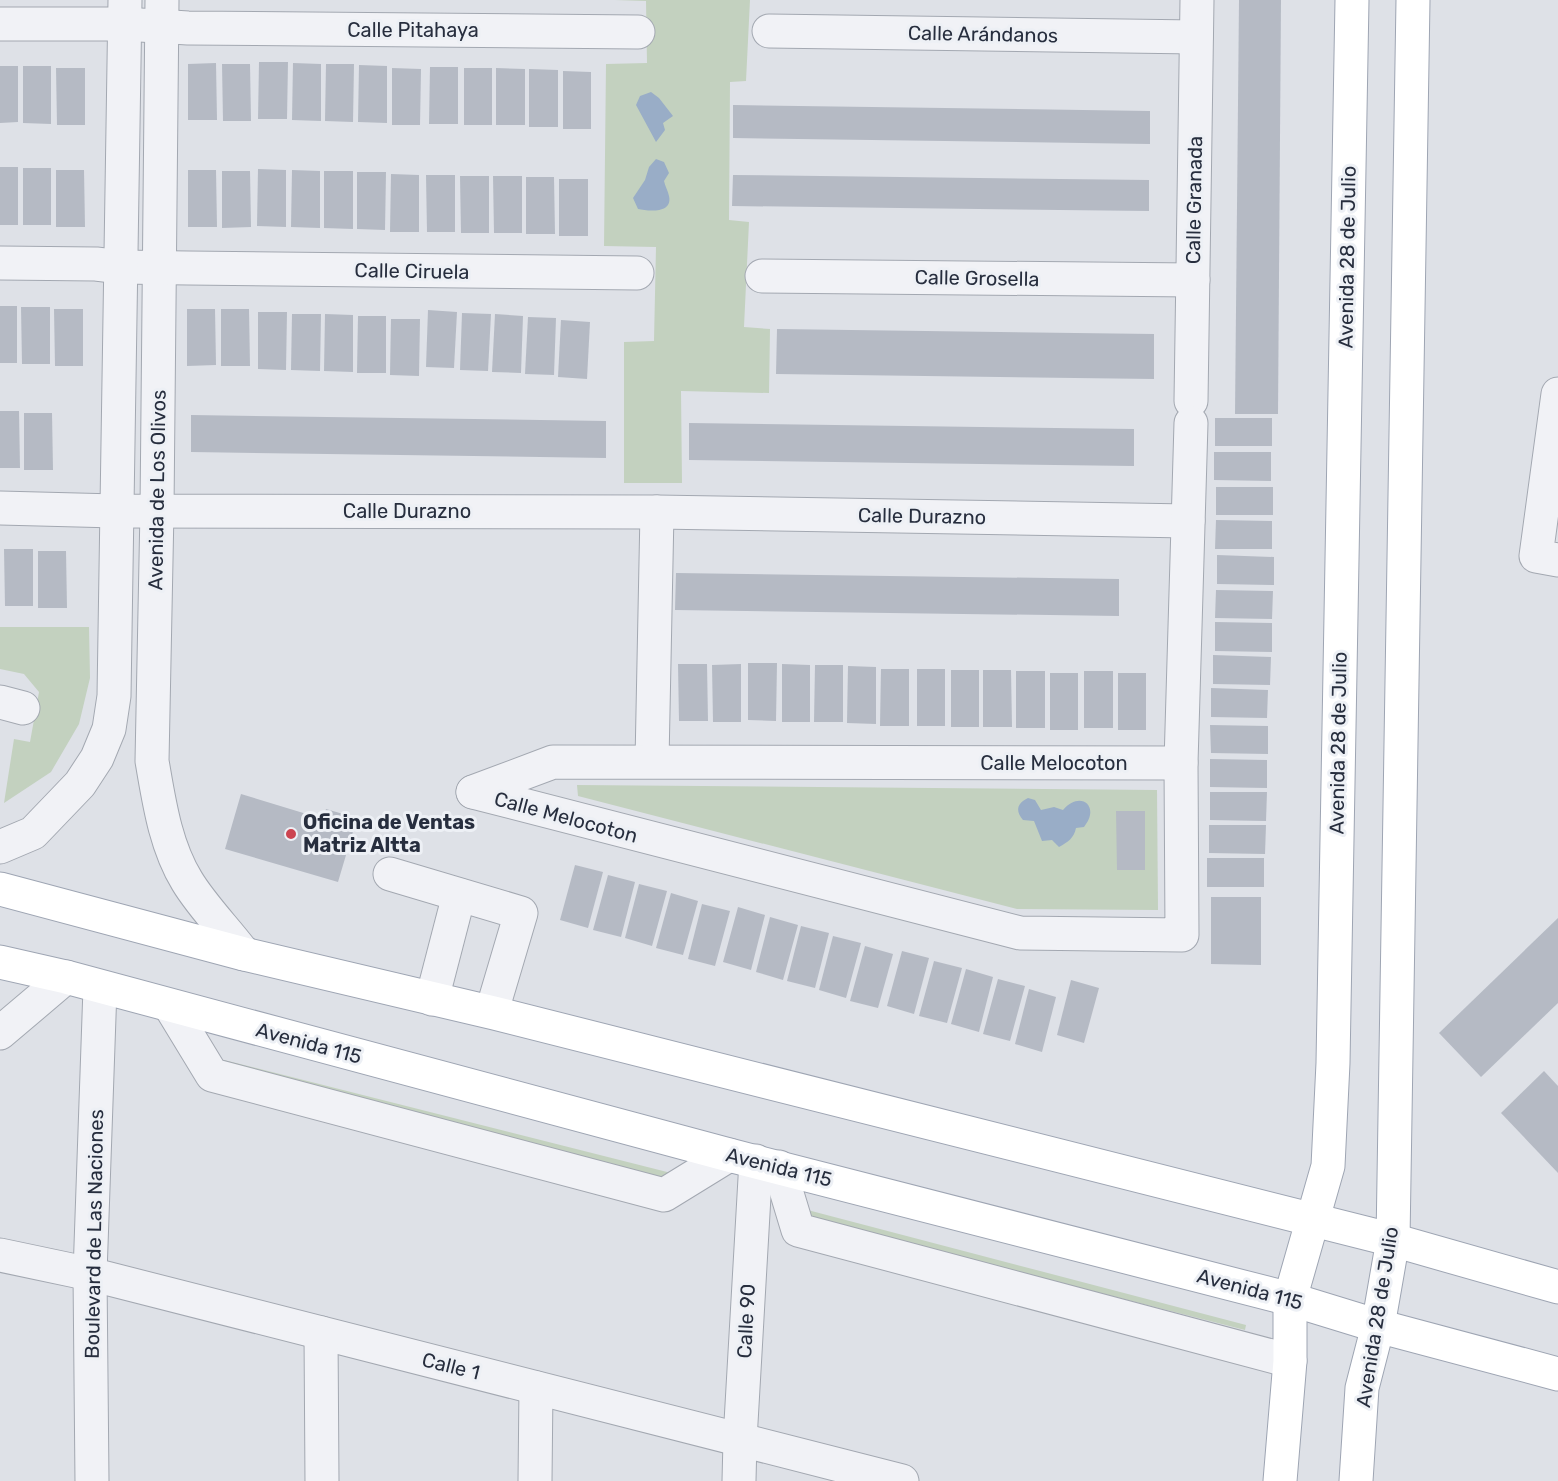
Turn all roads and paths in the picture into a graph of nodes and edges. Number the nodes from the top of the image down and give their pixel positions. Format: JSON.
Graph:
{"nodes":[{"id":1,"x":1197,"y":0,"type":"edge"},
{"id":2,"x":1352,"y":0,"type":"edge"},
{"id":3,"x":1413,"y":0,"type":"edge"},
{"id":4,"x":124,"y":12,"type":"edge"},
{"id":5,"x":171,"y":18,"type":"edge"},
{"id":6,"x":0,"y":24,"type":"edge"},
{"id":7,"x":769,"y":31,"type":"dead end"},
{"id":8,"x":638,"y":32,"type":"dead end"},
{"id":9,"x":1196,"y":37,"type":"junction"},
{"id":10,"x":0,"y":263,"type":"edge"},
{"id":11,"x":109,"y":265,"type":"junction"},
{"id":12,"x":174,"y":268,"type":"junction"},
{"id":13,"x":637,"y":273,"type":"dead end"},
{"id":14,"x":762,"y":276,"type":"dead end"},
{"id":15,"x":1193,"y":280,"type":"junction"},
{"id":16,"x":1558,"y":393,"type":"edge"},
{"id":17,"x":1555,"y":433,"type":"edge"},
{"id":18,"x":0,"y":508,"type":"edge"},
{"id":19,"x":157,"y":510,"type":"junction"},
{"id":20,"x":105,"y":511,"type":"junction"},
{"id":21,"x":657,"y":512,"type":"junction"},
{"id":22,"x":1188,"y":521,"type":"junction"},
{"id":23,"x":1558,"y":560,"type":"edge"},
{"id":24,"x":97,"y":758,"type":"junction"},
{"id":25,"x":152,"y":760,"type":"junction"},
{"id":26,"x":652,"y":761,"type":"junction"},
{"id":27,"x":1180,"y":763,"type":"junction"},
{"id":28,"x":0,"y":847,"type":"edge"},
{"id":29,"x":390,"y":874,"type":"dead end"},
{"id":30,"x":0,"y":889,"type":"edge"},
{"id":31,"x":459,"y":895,"type":"junction"},
{"id":32,"x":244,"y":954,"type":"junction"},
{"id":33,"x":0,"y":962,"type":"edge"},
{"id":34,"x":66,"y":977,"type":"junction"},
{"id":35,"x":100,"y":987,"type":"junction"},
{"id":36,"x":432,"y":999,"type":"junction"},
{"id":37,"x":494,"y":1004,"type":"dead end"},
{"id":38,"x":170,"y":1006,"type":"junction"},
{"id":39,"x":0,"y":1033,"type":"edge"},
{"id":40,"x":755,"y":1161,"type":"junction"},
{"id":41,"x":1313,"y":1220,"type":"junction"},
{"id":42,"x":1393,"y":1240,"type":"junction"},
{"id":43,"x":0,"y":1255,"type":"edge"},
{"id":44,"x":90,"y":1274,"type":"junction"},
{"id":45,"x":1558,"y":1287,"type":"edge"},
{"id":46,"x":1290,"y":1299,"type":"junction"},
{"id":47,"x":1378,"y":1326,"type":"junction"},
{"id":48,"x":321,"y":1333,"type":"junction"},
{"id":49,"x":1290,"y":1361,"type":"junction"},
{"id":50,"x":1558,"y":1374,"type":"edge"},
{"id":51,"x":536,"y":1388,"type":"junction"},
{"id":52,"x":740,"y":1440,"type":"junction"},
{"id":53,"x":92,"y":1481,"type":"edge"},
{"id":54,"x":322,"y":1481,"type":"edge"},
{"id":55,"x":535,"y":1481,"type":"edge"},
{"id":56,"x":739,"y":1481,"type":"edge"},
{"id":57,"x":902,"y":1481,"type":"edge"},
{"id":58,"x":1280,"y":1481,"type":"edge"},
{"id":59,"x":1356,"y":1481,"type":"edge"}],
"edges":[{"from":1,"to":9,"type":"street","name":"Calle Granada"},
{"from":2,"to":41,"type":"main road","name":"Avenida 28 de Julio"},
{"from":3,"to":42,"type":"main road","name":"Avenida 28 de Julio"},
{"from":4,"to":5,"type":"street","name":"Calle Pitahaya"},
{"from":4,"to":6,"type":"street","name":"Calle Pitahaya"},
{"from":4,"to":11,"type":"street","name":"Avenida de Los Olivos"},
{"from":5,"to":8,"type":"street","name":"Calle Pitahaya"},
{"from":5,"to":12,"type":"street","name":"Avenida de Los Olivos"},
{"from":7,"to":9,"type":"street","name":"Calle Arándanos"},
{"from":9,"to":15,"type":"street","name":"Calle Granada"},
{"from":10,"to":11,"type":"street","name":"Calle Ciruela"},
{"from":11,"to":12,"type":"street","name":"Calle Ciruela"},
{"from":11,"to":20,"type":"street","name":"Avenida de Los Olivos"},
{"from":12,"to":13,"type":"street","name":"Calle Ciruela"},
{"from":12,"to":19,"type":"street","name":"Avenida de Los Olivos"},
{"from":14,"to":15,"type":"street","name":"Calle Grosella"},
{"from":15,"to":22,"type":"street","name":"Calle Granada"},
{"from":16,"to":17,"type":"street"},
{"from":17,"to":23,"type":"street"},
{"from":18,"to":20,"type":"street","name":"Calle Durazno"},
{"from":19,"to":20,"type":"street","name":"Calle Durazno"},
{"from":19,"to":21,"type":"street","name":"Calle Durazno"},
{"from":19,"to":25,"type":"street","name":"Avenida de Los Olivos"},
{"from":20,"to":24,"type":"street","name":"Avenida de Los Olivos"},
{"from":21,"to":22,"type":"street","name":"Calle Durazno"},
{"from":21,"to":26,"type":"street"},
{"from":22,"to":27,"type":"street"},
{"from":24,"to":25,"type":"street"},
{"from":24,"to":28,"type":"street","name":"Avenida de Los Olivos"},
{"from":25,"to":32,"type":"street","name":"Avenida de Los Olivos"},
{"from":26,"to":27,"type":"street","name":"Calle Melocoton"},
{"from":26,"to":27,"type":"street","name":"Calle Melocoton"},
{"from":29,"to":31,"type":"street"},
{"from":30,"to":32,"type":"main road"},
{"from":31,"to":36,"type":"street"},
{"from":31,"to":37,"type":"street"},
{"from":32,"to":36,"type":"main road"},
{"from":33,"to":34,"type":"main road","name":"Avenida 115"},
{"from":34,"to":35,"type":"main road","name":"Avenida 115"},
{"from":34,"to":39,"type":"street"},
{"from":35,"to":38,"type":"main road","name":"Avenida 115"},
{"from":35,"to":44,"type":"street","name":"Boulevard de Las Naciones"},
{"from":36,"to":41,"type":"main road"},
{"from":38,"to":40,"type":"main road","name":"Avenida 115"},
{"from":38,"to":40,"type":"street"},
{"from":40,"to":46,"type":"main road","name":"Avenida 115"},
{"from":40,"to":49,"type":"street"},
{"from":40,"to":52,"type":"street","name":"Calle 90"},
{"from":41,"to":42,"type":"main road"},
{"from":41,"to":46,"type":"main road","name":"Avenida 28 de Julio"},
{"from":42,"to":45,"type":"main road"},
{"from":42,"to":47,"type":"main road","name":"Avenida 28 de Julio"},
{"from":43,"to":44,"type":"street","name":"Calle 1"},
{"from":44,"to":48,"type":"street","name":"Calle 1"},
{"from":44,"to":53,"type":"street","name":"Boulevard de Las Naciones"},
{"from":46,"to":47,"type":"main road","name":"Avenida 115"},
{"from":46,"to":49,"type":"main road","name":"Avenida 28 de Julio"},
{"from":47,"to":50,"type":"main road","name":"Avenida 115"},
{"from":47,"to":59,"type":"main road","name":"Avenida 28 de Julio"},
{"from":48,"to":51,"type":"street","name":"Calle 1"},
{"from":48,"to":54,"type":"street"},
{"from":49,"to":58,"type":"main road","name":"Avenida 28 de Julio"},
{"from":51,"to":52,"type":"street","name":"Calle 1"},
{"from":51,"to":55,"type":"street"},
{"from":52,"to":56,"type":"street","name":"Calle 90"},
{"from":52,"to":57,"type":"street","name":"Calle 1"}]}
